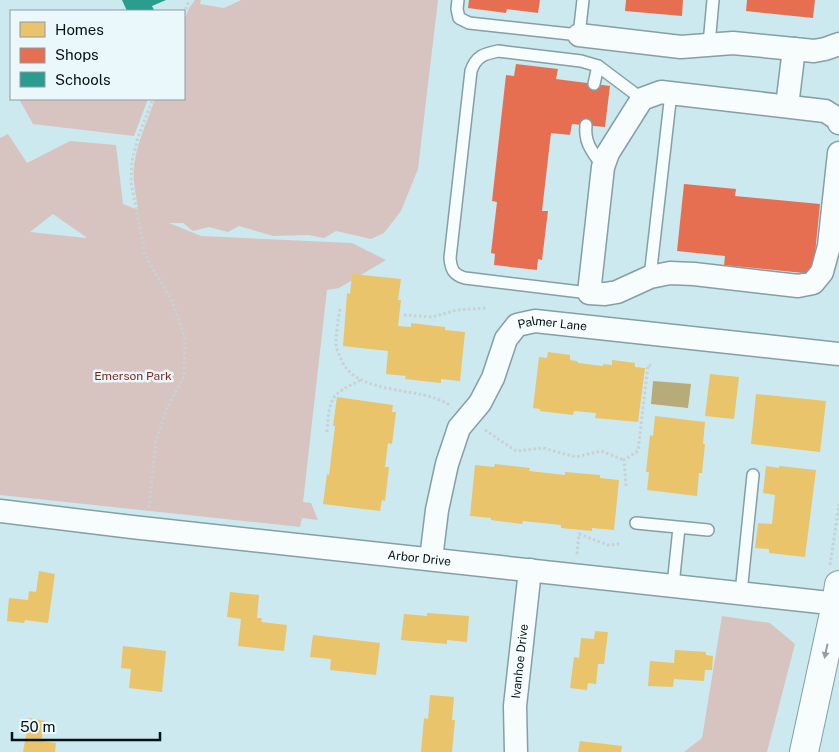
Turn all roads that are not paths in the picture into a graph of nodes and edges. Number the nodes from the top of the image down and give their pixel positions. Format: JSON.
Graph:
{"nodes":[{"id":1,"x":458,"y":0,"type":"edge"},
{"id":2,"x":583,"y":0,"type":"edge"},
{"id":3,"x":713,"y":0,"type":"edge"},
{"id":4,"x":579,"y":35,"type":"junction"},
{"id":5,"x":709,"y":44,"type":"junction"},
{"id":6,"x":839,"y":44,"type":"edge"},
{"id":7,"x":794,"y":49,"type":"junction"},
{"id":8,"x":598,"y":66,"type":"junction"},
{"id":9,"x":594,"y":84,"type":"dead end"},
{"id":10,"x":671,"y":93,"type":"junction"},
{"id":11,"x":642,"y":100,"type":"junction"},
{"id":12,"x":787,"y":106,"type":"junction"},
{"id":13,"x":839,"y":123,"type":"edge"},
{"id":14,"x":586,"y":125,"type":"dead end"},
{"id":15,"x":839,"y":153,"type":"edge"},
{"id":16,"x":603,"y":167,"type":"junction"},
{"id":17,"x":650,"y":277,"type":"junction"},
{"id":18,"x":589,"y":292,"type":"junction"},
{"id":19,"x":839,"y":354,"type":"edge"},
{"id":20,"x":753,"y":475,"type":"dead end"},
{"id":21,"x":0,"y":511,"type":"edge"},
{"id":22,"x":636,"y":523,"type":"dead end"},
{"id":23,"x":679,"y":528,"type":"junction"},
{"id":24,"x":708,"y":530,"type":"dead end"},
{"id":25,"x":431,"y":559,"type":"junction"},
{"id":26,"x":530,"y":570,"type":"junction"},
{"id":27,"x":673,"y":585,"type":"junction"},
{"id":28,"x":741,"y":593,"type":"junction"},
{"id":29,"x":834,"y":598,"type":"edge"},
{"id":30,"x":516,"y":752,"type":"edge"},
{"id":31,"x":804,"y":752,"type":"edge"}],
"edges":[{"from":1,"to":4,"type":"lane"},
{"from":2,"to":4,"type":"lane"},
{"from":3,"to":5,"type":"lane"},
{"from":4,"to":5,"type":"street"},
{"from":5,"to":7,"type":"street"},
{"from":6,"to":7,"type":"street"},
{"from":7,"to":12,"type":"street"},
{"from":8,"to":9,"type":"lane"},
{"from":8,"to":11,"type":"lane"},
{"from":8,"to":18,"type":"lane"},
{"from":10,"to":11,"type":"street"},
{"from":10,"to":12,"type":"street"},
{"from":10,"to":17,"type":"lane"},
{"from":11,"to":16,"type":"street"},
{"from":12,"to":13,"type":"street"},
{"from":14,"to":16,"type":"lane"},
{"from":15,"to":17,"type":"street"},
{"from":16,"to":18,"type":"street"},
{"from":17,"to":18,"type":"street"},
{"from":19,"to":25,"type":"street","name":"Palmer Lane"},
{"from":20,"to":28,"type":"lane"},
{"from":21,"to":25,"type":"street","name":"Arbor Drive"},
{"from":22,"to":23,"type":"lane"},
{"from":23,"to":24,"type":"lane"},
{"from":23,"to":27,"type":"lane"},
{"from":25,"to":26,"type":"street","name":"Arbor Drive"},
{"from":26,"to":27,"type":"street","name":"Arbor Drive"},
{"from":26,"to":30,"type":"street","name":"Ivanhoe Drive"},
{"from":27,"to":28,"type":"street","name":"Arbor Drive"},
{"from":28,"to":29,"type":"street","name":"Arbor Drive"},
{"from":29,"to":31,"type":"highway","one_way":true}]}
